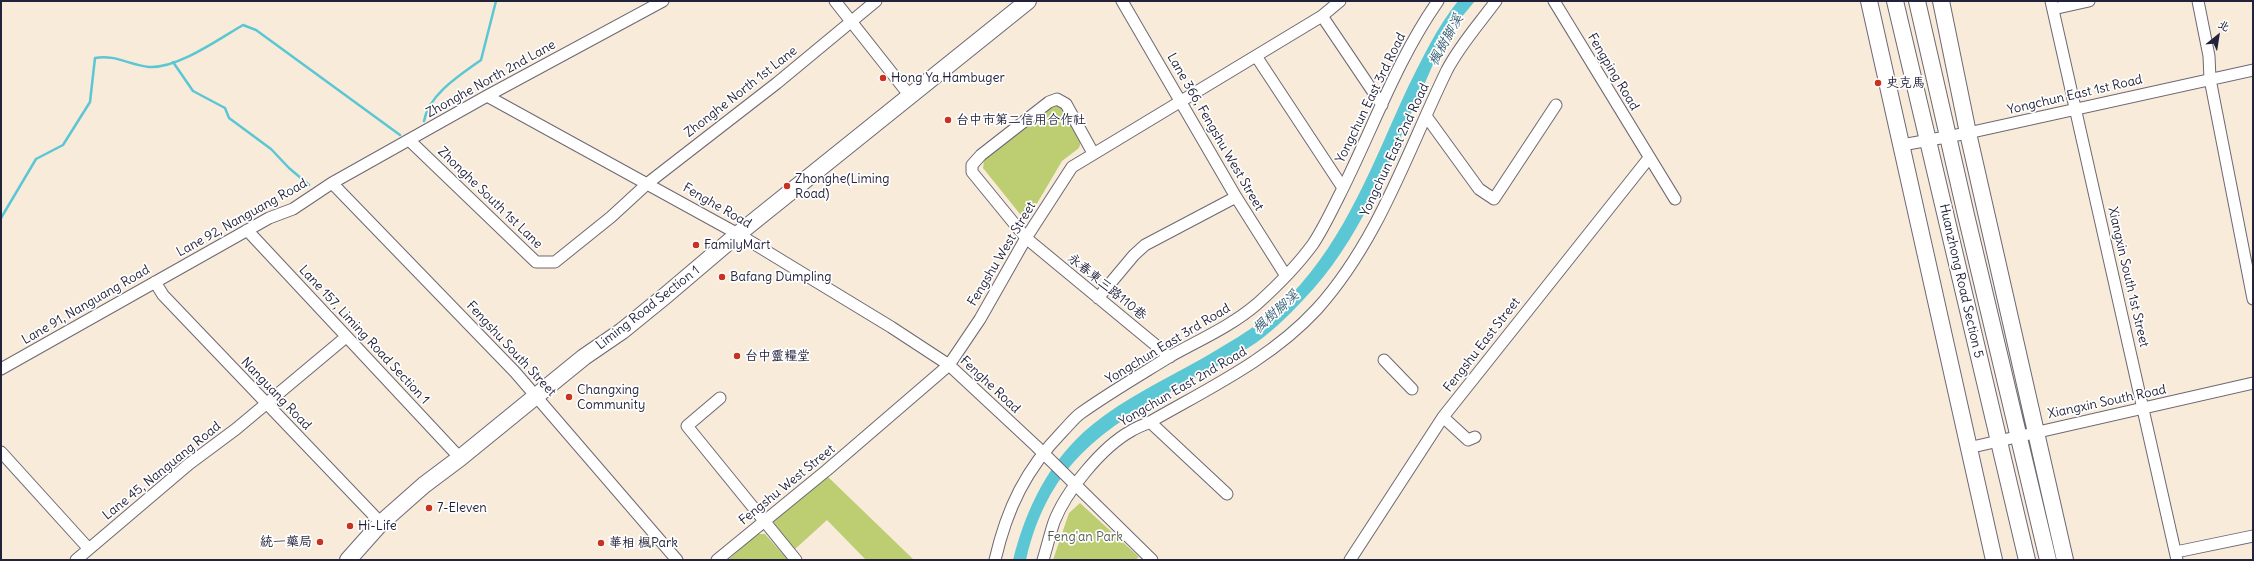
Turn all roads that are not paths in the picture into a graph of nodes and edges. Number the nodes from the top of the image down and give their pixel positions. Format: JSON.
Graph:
{"nodes":[{"id":1,"x":663,"y":1,"type":"edge"},
{"id":2,"x":835,"y":1,"type":"edge"},
{"id":3,"x":876,"y":1,"type":"edge"},
{"id":4,"x":1028,"y":1,"type":"edge"},
{"id":5,"x":1122,"y":1,"type":"edge"},
{"id":6,"x":1340,"y":1,"type":"edge"},
{"id":7,"x":1438,"y":1,"type":"edge"},
{"id":8,"x":1496,"y":1,"type":"edge"},
{"id":9,"x":1554,"y":1,"type":"edge"},
{"id":10,"x":1869,"y":1,"type":"edge"},
{"id":11,"x":1895,"y":1,"type":"edge"},
{"id":12,"x":1917,"y":1,"type":"edge"},
{"id":13,"x":1940,"y":1,"type":"edge"},
{"id":14,"x":2089,"y":1,"type":"edge"},
{"id":15,"x":2198,"y":1,"type":"edge"},
{"id":16,"x":2052,"y":5,"type":"edge"},
{"id":17,"x":1322,"y":16,"type":"junction"},
{"id":18,"x":851,"y":21,"type":"junction"},
{"id":19,"x":1256,"y":56,"type":"junction"},
{"id":20,"x":2253,"y":70,"type":"edge"},
{"id":21,"x":2210,"y":79,"type":"junction"},
{"id":22,"x":488,"y":96,"type":"junction"},
{"id":23,"x":910,"y":96,"type":"junction"},
{"id":24,"x":1181,"y":102,"type":"junction"},
{"id":25,"x":1382,"y":104,"type":"junction"},
{"id":26,"x":1556,"y":105,"type":"dead end"},
{"id":27,"x":2076,"y":110,"type":"junction"},
{"id":28,"x":1426,"y":116,"type":"junction"},
{"id":29,"x":1968,"y":134,"type":"junction"},
{"id":30,"x":1948,"y":138,"type":"junction"},
{"id":31,"x":409,"y":140,"type":"junction"},
{"id":32,"x":1927,"y":142,"type":"junction"},
{"id":33,"x":1902,"y":145,"type":"junction"},
{"id":34,"x":1093,"y":153,"type":"junction"},
{"id":35,"x":1649,"y":158,"type":"junction"},
{"id":36,"x":648,"y":183,"type":"junction"},
{"id":37,"x":332,"y":184,"type":"junction"},
{"id":38,"x":1343,"y":188,"type":"junction"},
{"id":39,"x":1236,"y":197,"type":"junction"},
{"id":40,"x":1675,"y":199,"type":"dead end"},
{"id":41,"x":246,"y":230,"type":"junction"},
{"id":42,"x":738,"y":234,"type":"junction"},
{"id":43,"x":1026,"y":238,"type":"junction"},
{"id":44,"x":1286,"y":276,"type":"junction"},
{"id":45,"x":160,"y":279,"type":"junction"},
{"id":46,"x":1098,"y":298,"type":"junction"},
{"id":47,"x":2253,"y":299,"type":"edge"},
{"id":48,"x":346,"y":337,"type":"junction"},
{"id":49,"x":1170,"y":357,"type":"junction"},
{"id":50,"x":1384,"y":360,"type":"dead end"},
{"id":51,"x":949,"y":366,"type":"junction"},
{"id":52,"x":1,"y":369,"type":"edge"},
{"id":53,"x":2253,"y":384,"type":"edge"},
{"id":54,"x":1412,"y":389,"type":"dead end"},
{"id":55,"x":537,"y":397,"type":"junction"},
{"id":56,"x":720,"y":398,"type":"dead end"},
{"id":57,"x":265,"y":403,"type":"junction"},
{"id":58,"x":2143,"y":408,"type":"junction"},
{"id":59,"x":1444,"y":417,"type":"junction"},
{"id":60,"x":1150,"y":422,"type":"junction"},
{"id":61,"x":2037,"y":431,"type":"junction"},
{"id":62,"x":1475,"y":437,"type":"dead end"},
{"id":63,"x":2020,"y":438,"type":"junction"},
{"id":64,"x":1999,"y":443,"type":"junction"},
{"id":65,"x":1968,"y":448,"type":"junction"},
{"id":66,"x":1,"y":452,"type":"edge"},
{"id":67,"x":1042,"y":453,"type":"junction"},
{"id":68,"x":460,"y":458,"type":"junction"},
{"id":69,"x":1075,"y":486,"type":"junction"},
{"id":70,"x":1227,"y":494,"type":"dead end"},
{"id":71,"x":765,"y":522,"type":"junction"},
{"id":72,"x":380,"y":523,"type":"junction"},
{"id":73,"x":2253,"y":536,"type":"edge"},
{"id":74,"x":89,"y":549,"type":"junction"},
{"id":75,"x":2176,"y":556,"type":"edge"},
{"id":76,"x":76,"y":560,"type":"edge"},
{"id":77,"x":348,"y":560,"type":"edge"},
{"id":78,"x":677,"y":560,"type":"edge"},
{"id":79,"x":717,"y":560,"type":"edge"},
{"id":80,"x":796,"y":560,"type":"edge"},
{"id":81,"x":995,"y":560,"type":"edge"},
{"id":82,"x":1043,"y":560,"type":"edge"},
{"id":83,"x":1152,"y":560,"type":"edge"},
{"id":84,"x":1350,"y":560,"type":"edge"},
{"id":85,"x":1994,"y":560,"type":"edge"},
{"id":86,"x":2027,"y":560,"type":"edge"},
{"id":87,"x":2048,"y":560,"type":"edge"},
{"id":88,"x":2065,"y":560,"type":"edge"}],
"edges":[{"from":1,"to":22,"type":"street","name":"Zhonghe North 2nd Lane"},
{"from":2,"to":18,"type":"street"},
{"from":3,"to":18,"type":"street","name":"Zhonghe North 1st Lane"},
{"from":4,"to":23,"type":"street","name":"Liming Road Section 1"},
{"from":5,"to":24,"type":"street","name":"Lane 366, Fengshu West Street"},
{"from":6,"to":17,"type":"street","name":"Fengshu West Street"},
{"from":7,"to":25,"type":"street","name":"Yongchun East 3rd Road"},
{"from":8,"to":28,"type":"street","name":"Yongchun East 2nd Road"},
{"from":9,"to":35,"type":"street","name":"Fengping Road"},
{"from":10,"to":33,"type":"street"},
{"from":11,"to":32,"type":"street","name":"Huanzhong Road Section 5"},
{"from":12,"to":30,"type":"street","name":"Huanzhong Road Section 5"},
{"from":13,"to":29,"type":"street"},
{"from":14,"to":16,"type":"street"},
{"from":15,"to":21,"type":"street"},
{"from":16,"to":27,"type":"street","name":"Xiangxin South 1st Street"},
{"from":17,"to":19,"type":"street","name":"Fengshu West Street"},
{"from":17,"to":25,"type":"street"},
{"from":18,"to":23,"type":"street"},
{"from":18,"to":36,"type":"street","name":"Zhonghe North 1st Lane"},
{"from":19,"to":24,"type":"street","name":"Fengshu West Street"},
{"from":19,"to":38,"type":"street"},
{"from":20,"to":21,"type":"street","name":"Yongchun East 1st Road"},
{"from":21,"to":27,"type":"street","name":"Yongchun East 1st Road"},
{"from":21,"to":47,"type":"street"},
{"from":22,"to":31,"type":"street","name":"Zhonghe North 2nd Lane"},
{"from":22,"to":36,"type":"street","name":"Fenghe Road"},
{"from":23,"to":42,"type":"street","name":"Liming Road Section 1"},
{"from":24,"to":34,"type":"street","name":"Fengshu West Street"},
{"from":24,"to":39,"type":"street","name":"Lane 366, Fengshu West Street"},
{"from":25,"to":38,"type":"street","name":"Yongchun East 3rd Road"},
{"from":26,"to":28,"type":"street"},
{"from":27,"to":29,"type":"street","name":"Yongchun East 1st Road"},
{"from":27,"to":58,"type":"street","name":"Xiangxin South 1st Street"},
{"from":28,"to":60,"type":"street","name":"Yongchun East 2nd Road"},
{"from":29,"to":30,"type":"street","name":"Yongchun East 1st Road"},
{"from":29,"to":61,"type":"street"},
{"from":30,"to":32,"type":"street","name":"Yongchun East 1st Road"},
{"from":30,"to":63,"type":"street","name":"Huanzhong Road Section 5"},
{"from":31,"to":36,"type":"street","name":"Zhonghe South 1st Lane"},
{"from":31,"to":37,"type":"street","name":"Zhonghe North 2nd Lane"},
{"from":32,"to":33,"type":"street","name":"Yongchun East 1st Road"},
{"from":32,"to":64,"type":"street","name":"Huanzhong Road Section 5"},
{"from":33,"to":65,"type":"street"},
{"from":34,"to":43,"type":"street","name":"Fengshu West Street"},
{"from":34,"to":43,"type":"street","name":"永春東三路110巷"},
{"from":35,"to":40,"type":"street","name":"Fengping Road"},
{"from":35,"to":59,"type":"street","name":"Fengshu East Street"},
{"from":36,"to":42,"type":"street","name":"Fenghe Road"},
{"from":37,"to":41,"type":"street","name":"Lane 92, Nanguang Road"},
{"from":37,"to":55,"type":"street","name":"Fengshu South Street"},
{"from":38,"to":44,"type":"street","name":"Yongchun East 3rd Road"},
{"from":39,"to":44,"type":"street","name":"Lane 366, Fengshu West Street"},
{"from":39,"to":46,"type":"street"},
{"from":41,"to":45,"type":"street","name":"Lane 92, Nanguang Road"},
{"from":41,"to":48,"type":"street","name":"Lane 157, Liming Road Section 1"},
{"from":42,"to":51,"type":"street","name":"Fenghe Road"},
{"from":42,"to":55,"type":"street","name":"Liming Road Section 1"},
{"from":43,"to":46,"type":"street","name":"永春東三路110巷"},
{"from":43,"to":51,"type":"street","name":"Fengshu West Street"},
{"from":44,"to":49,"type":"street","name":"Yongchun East 3rd Road"},
{"from":45,"to":52,"type":"street","name":"Lane 91, Nanguang Road"},
{"from":45,"to":57,"type":"street","name":"Nanguang Road"},
{"from":46,"to":49,"type":"street","name":"永春東三路110巷"},
{"from":48,"to":57,"type":"street","name":"Lane 45, Nanguang Road"},
{"from":48,"to":68,"type":"street","name":"Lane 157, Liming Road Section 1"},
{"from":49,"to":67,"type":"street","name":"Yongchun East 3rd Road"},
{"from":50,"to":54,"type":"street"},
{"from":51,"to":67,"type":"street","name":"Fenghe Road"},
{"from":51,"to":71,"type":"street","name":"Fengshu West Street"},
{"from":53,"to":58,"type":"street","name":"Xiangxin South Road"},
{"from":55,"to":68,"type":"street","name":"Liming Road Section 1"},
{"from":55,"to":78,"type":"street","name":"Fengshu South Street"},
{"from":56,"to":71,"type":"street"},
{"from":57,"to":72,"type":"street","name":"Nanguang Road"},
{"from":57,"to":74,"type":"street","name":"Lane 45, Nanguang Road"},
{"from":58,"to":61,"type":"street","name":"Xiangxin South Road"},
{"from":58,"to":75,"type":"street","name":"Xiangxin South 1st Street"},
{"from":59,"to":62,"type":"street"},
{"from":59,"to":84,"type":"street","name":"Fengshu East Street"},
{"from":60,"to":69,"type":"street","name":"Yongchun East 2nd Road"},
{"from":60,"to":70,"type":"street"},
{"from":61,"to":63,"type":"street","name":"Xiangxin South Road"},
{"from":61,"to":88,"type":"street"},
{"from":63,"to":64,"type":"street","name":"Xiangxin South Road"},
{"from":63,"to":87,"type":"street","name":"Huanzhong Road Section 5"},
{"from":64,"to":65,"type":"street","name":"Xiangxin South Road"},
{"from":64,"to":86,"type":"street","name":"Huanzhong Road Section 5"},
{"from":65,"to":85,"type":"street"},
{"from":66,"to":74,"type":"street"},
{"from":67,"to":69,"type":"street","name":"Fenghe Road"},
{"from":67,"to":81,"type":"street","name":"Yongchun East 3rd Road"},
{"from":68,"to":72,"type":"street","name":"Liming Road Section 1"},
{"from":69,"to":82,"type":"street","name":"Yongchun East 2nd Road"},
{"from":69,"to":83,"type":"street"},
{"from":71,"to":79,"type":"street","name":"Fengshu West Street"},
{"from":71,"to":80,"type":"street"},
{"from":72,"to":77,"type":"street","name":"Liming Road Section 1"},
{"from":73,"to":75,"type":"street"},
{"from":74,"to":76,"type":"street","name":"Lane 45, Nanguang Road"}]}
